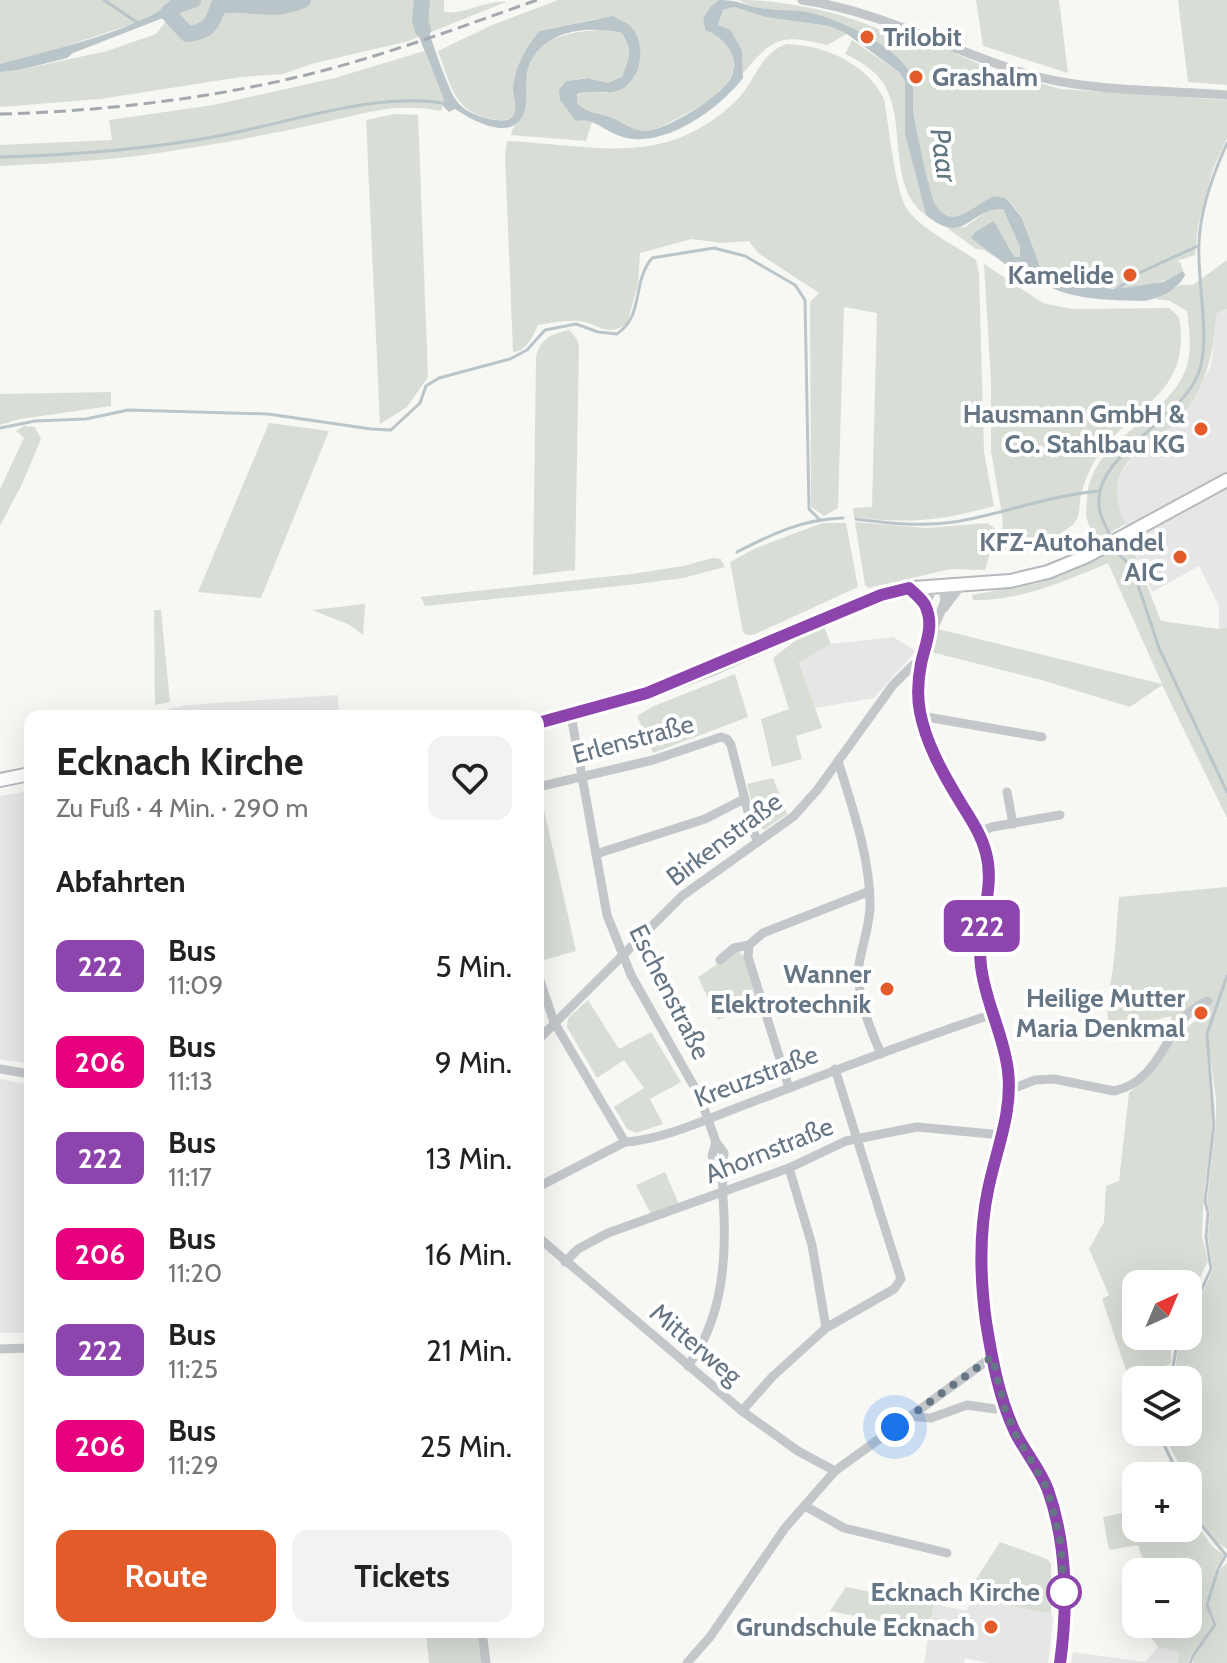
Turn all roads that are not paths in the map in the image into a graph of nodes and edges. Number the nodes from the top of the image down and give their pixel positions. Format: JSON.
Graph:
{"nodes":[{"id":1,"x":802,"y":0,"type":"edge"},
{"id":2,"x":1227,"y":95,"type":"edge"},
{"id":3,"x":1227,"y":480,"type":"edge"},
{"id":4,"x":962,"y":584,"type":"junction"},
{"id":5,"x":938,"y":585,"type":"junction"},
{"id":6,"x":909,"y":588,"type":"junction"},
{"id":7,"x":926,"y":608,"type":"junction"},
{"id":8,"x":942,"y":611,"type":"junction"},
{"id":9,"x":930,"y":636,"type":"junction"},
{"id":10,"x":922,"y":662,"type":"junction"},
{"id":11,"x":571,"y":715,"type":"junction"},
{"id":12,"x":921,"y":716,"type":"junction"},
{"id":13,"x":544,"y":722,"type":"edge"},
{"id":14,"x":1042,"y":737,"type":"dead end"},
{"id":15,"x":838,"y":761,"type":"junction"},
{"id":16,"x":24,"y":775,"type":"edge"},
{"id":17,"x":583,"y":776,"type":"junction"},
{"id":18,"x":0,"y":780,"type":"edge"},
{"id":19,"x":544,"y":786,"type":"edge"},
{"id":20,"x":1007,"y":792,"type":"dead end"},
{"id":21,"x":744,"y":799,"type":"junction"},
{"id":22,"x":1060,"y":815,"type":"dead end"},
{"id":23,"x":1013,"y":824,"type":"junction"},
{"id":24,"x":979,"y":832,"type":"junction"},
{"id":25,"x":758,"y":842,"type":"junction"},
{"id":26,"x":596,"y":854,"type":"junction"},
{"id":27,"x":870,"y":891,"type":"junction"},
{"id":28,"x":749,"y":945,"type":"junction"},
{"id":29,"x":622,"y":955,"type":"junction"},
{"id":30,"x":720,"y":960,"type":"dead end"},
{"id":31,"x":544,"y":997,"type":"edge"},
{"id":32,"x":1208,"y":1001,"type":"dead end"},
{"id":33,"x":993,"y":1014,"type":"junction"},
{"id":34,"x":554,"y":1022,"type":"junction"},
{"id":35,"x":544,"y":1033,"type":"edge"},
{"id":36,"x":881,"y":1054,"type":"junction"},
{"id":37,"x":0,"y":1069,"type":"edge"},
{"id":38,"x":835,"y":1069,"type":"junction"},
{"id":39,"x":24,"y":1073,"type":"edge"},
{"id":40,"x":789,"y":1088,"type":"junction"},
{"id":41,"x":1009,"y":1090,"type":"junction"},
{"id":42,"x":709,"y":1118,"type":"junction"},
{"id":43,"x":1002,"y":1135,"type":"junction"},
{"id":44,"x":857,"y":1139,"type":"junction"},
{"id":45,"x":625,"y":1142,"type":"junction"},
{"id":46,"x":789,"y":1168,"type":"junction"},
{"id":47,"x":544,"y":1184,"type":"edge"},
{"id":48,"x":723,"y":1194,"type":"junction"},
{"id":49,"x":544,"y":1243,"type":"edge"},
{"id":50,"x":565,"y":1262,"type":"junction"},
{"id":51,"x":826,"y":1328,"type":"junction"},
{"id":52,"x":24,"y":1348,"type":"edge"},
{"id":53,"x":0,"y":1349,"type":"edge"},
{"id":54,"x":992,"y":1357,"type":"junction"},
{"id":55,"x":688,"y":1366,"type":"junction"},
{"id":56,"x":995,"y":1409,"type":"dead end"},
{"id":57,"x":742,"y":1411,"type":"junction"},
{"id":58,"x":908,"y":1416,"type":"junction"},
{"id":59,"x":835,"y":1471,"type":"junction"},
{"id":60,"x":805,"y":1506,"type":"junction"},
{"id":61,"x":947,"y":1553,"type":"dead end"},
{"id":62,"x":483,"y":1638,"type":"edge"},
{"id":63,"x":486,"y":1663,"type":"edge"},
{"id":64,"x":687,"y":1663,"type":"edge"},
{"id":65,"x":1060,"y":1663,"type":"edge"}],
"edges":[{"from":1,"to":2,"type":"street"},
{"from":3,"to":4,"type":"main road"},
{"from":4,"to":5,"type":"main road"},
{"from":4,"to":8,"type":"street"},
{"from":5,"to":6,"type":"main road"},
{"from":5,"to":7,"type":"street"},
{"from":5,"to":8,"type":"street"},
{"from":6,"to":7,"type":"street"},
{"from":6,"to":11,"type":"main road"},
{"from":7,"to":9,"type":"street"},
{"from":8,"to":9,"type":"street"},
{"from":9,"to":10,"type":"street"},
{"from":10,"to":12,"type":"street"},
{"from":10,"to":15,"type":"street","name":"Birkenstraße"},
{"from":11,"to":13,"type":"main road"},
{"from":11,"to":17,"type":"street","name":"Eschenstraße"},
{"from":12,"to":14,"type":"street"},
{"from":12,"to":24,"type":"street"},
{"from":15,"to":25,"type":"street","name":"Birkenstraße"},
{"from":15,"to":27,"type":"street"},
{"from":16,"to":18,"type":"main road"},
{"from":17,"to":19,"type":"street","name":"Erlenstraße"},
{"from":17,"to":21,"type":"street","name":"Erlenstraße"},
{"from":17,"to":26,"type":"street","name":"Eschenstraße"},
{"from":20,"to":23,"type":"street"},
{"from":21,"to":25,"type":"street","name":"Erlenstraße"},
{"from":21,"to":26,"type":"street"},
{"from":22,"to":23,"type":"street"},
{"from":23,"to":24,"type":"street"},
{"from":24,"to":33,"type":"street"},
{"from":25,"to":29,"type":"street","name":"Birkenstraße"},
{"from":26,"to":29,"type":"street","name":"Eschenstraße"},
{"from":27,"to":28,"type":"street"},
{"from":27,"to":36,"type":"street"},
{"from":28,"to":30,"type":"street"},
{"from":28,"to":40,"type":"street"},
{"from":29,"to":34,"type":"street","name":"Birkenstraße"},
{"from":29,"to":42,"type":"street","name":"Eschenstraße"},
{"from":31,"to":34,"type":"street"},
{"from":32,"to":41,"type":"street"},
{"from":33,"to":36,"type":"street","name":"Kreuzstraße"},
{"from":33,"to":41,"type":"street"},
{"from":34,"to":35,"type":"street","name":"Birkenstraße"},
{"from":34,"to":45,"type":"street"},
{"from":36,"to":38,"type":"street","name":"Kreuzstraße"},
{"from":37,"to":39,"type":"street"},
{"from":38,"to":40,"type":"street","name":"Kreuzstraße"},
{"from":38,"to":44,"type":"street"},
{"from":40,"to":42,"type":"street","name":"Kreuzstraße"},
{"from":41,"to":43,"type":"street"},
{"from":42,"to":45,"type":"street","name":"Kreuzstraße"},
{"from":42,"to":48,"type":"street","name":"Eschenstraße"},
{"from":43,"to":44,"type":"street","name":"Ahornstraße"},
{"from":43,"to":54,"type":"street"},
{"from":44,"to":46,"type":"street","name":"Ahornstraße"},
{"from":44,"to":51,"type":"street"},
{"from":45,"to":47,"type":"street","name":"Kreuzstraße"},
{"from":46,"to":48,"type":"street","name":"Ahornstraße"},
{"from":46,"to":51,"type":"street"},
{"from":48,"to":50,"type":"street","name":"Ahornstraße"},
{"from":48,"to":55,"type":"street","name":"Eschenstraße"},
{"from":49,"to":50,"type":"street","name":"Mitterweg"},
{"from":50,"to":55,"type":"street","name":"Mitterweg"},
{"from":51,"to":57,"type":"street"},
{"from":52,"to":53,"type":"street"},
{"from":54,"to":58,"type":"street"},
{"from":54,"to":65,"type":"street"},
{"from":55,"to":57,"type":"street","name":"Mitterweg"},
{"from":56,"to":58,"type":"street"},
{"from":57,"to":59,"type":"street","name":"Mitterweg"},
{"from":58,"to":59,"type":"street"},
{"from":59,"to":60,"type":"street"},
{"from":60,"to":61,"type":"street"},
{"from":60,"to":64,"type":"street"},
{"from":62,"to":63,"type":"street"}]}
